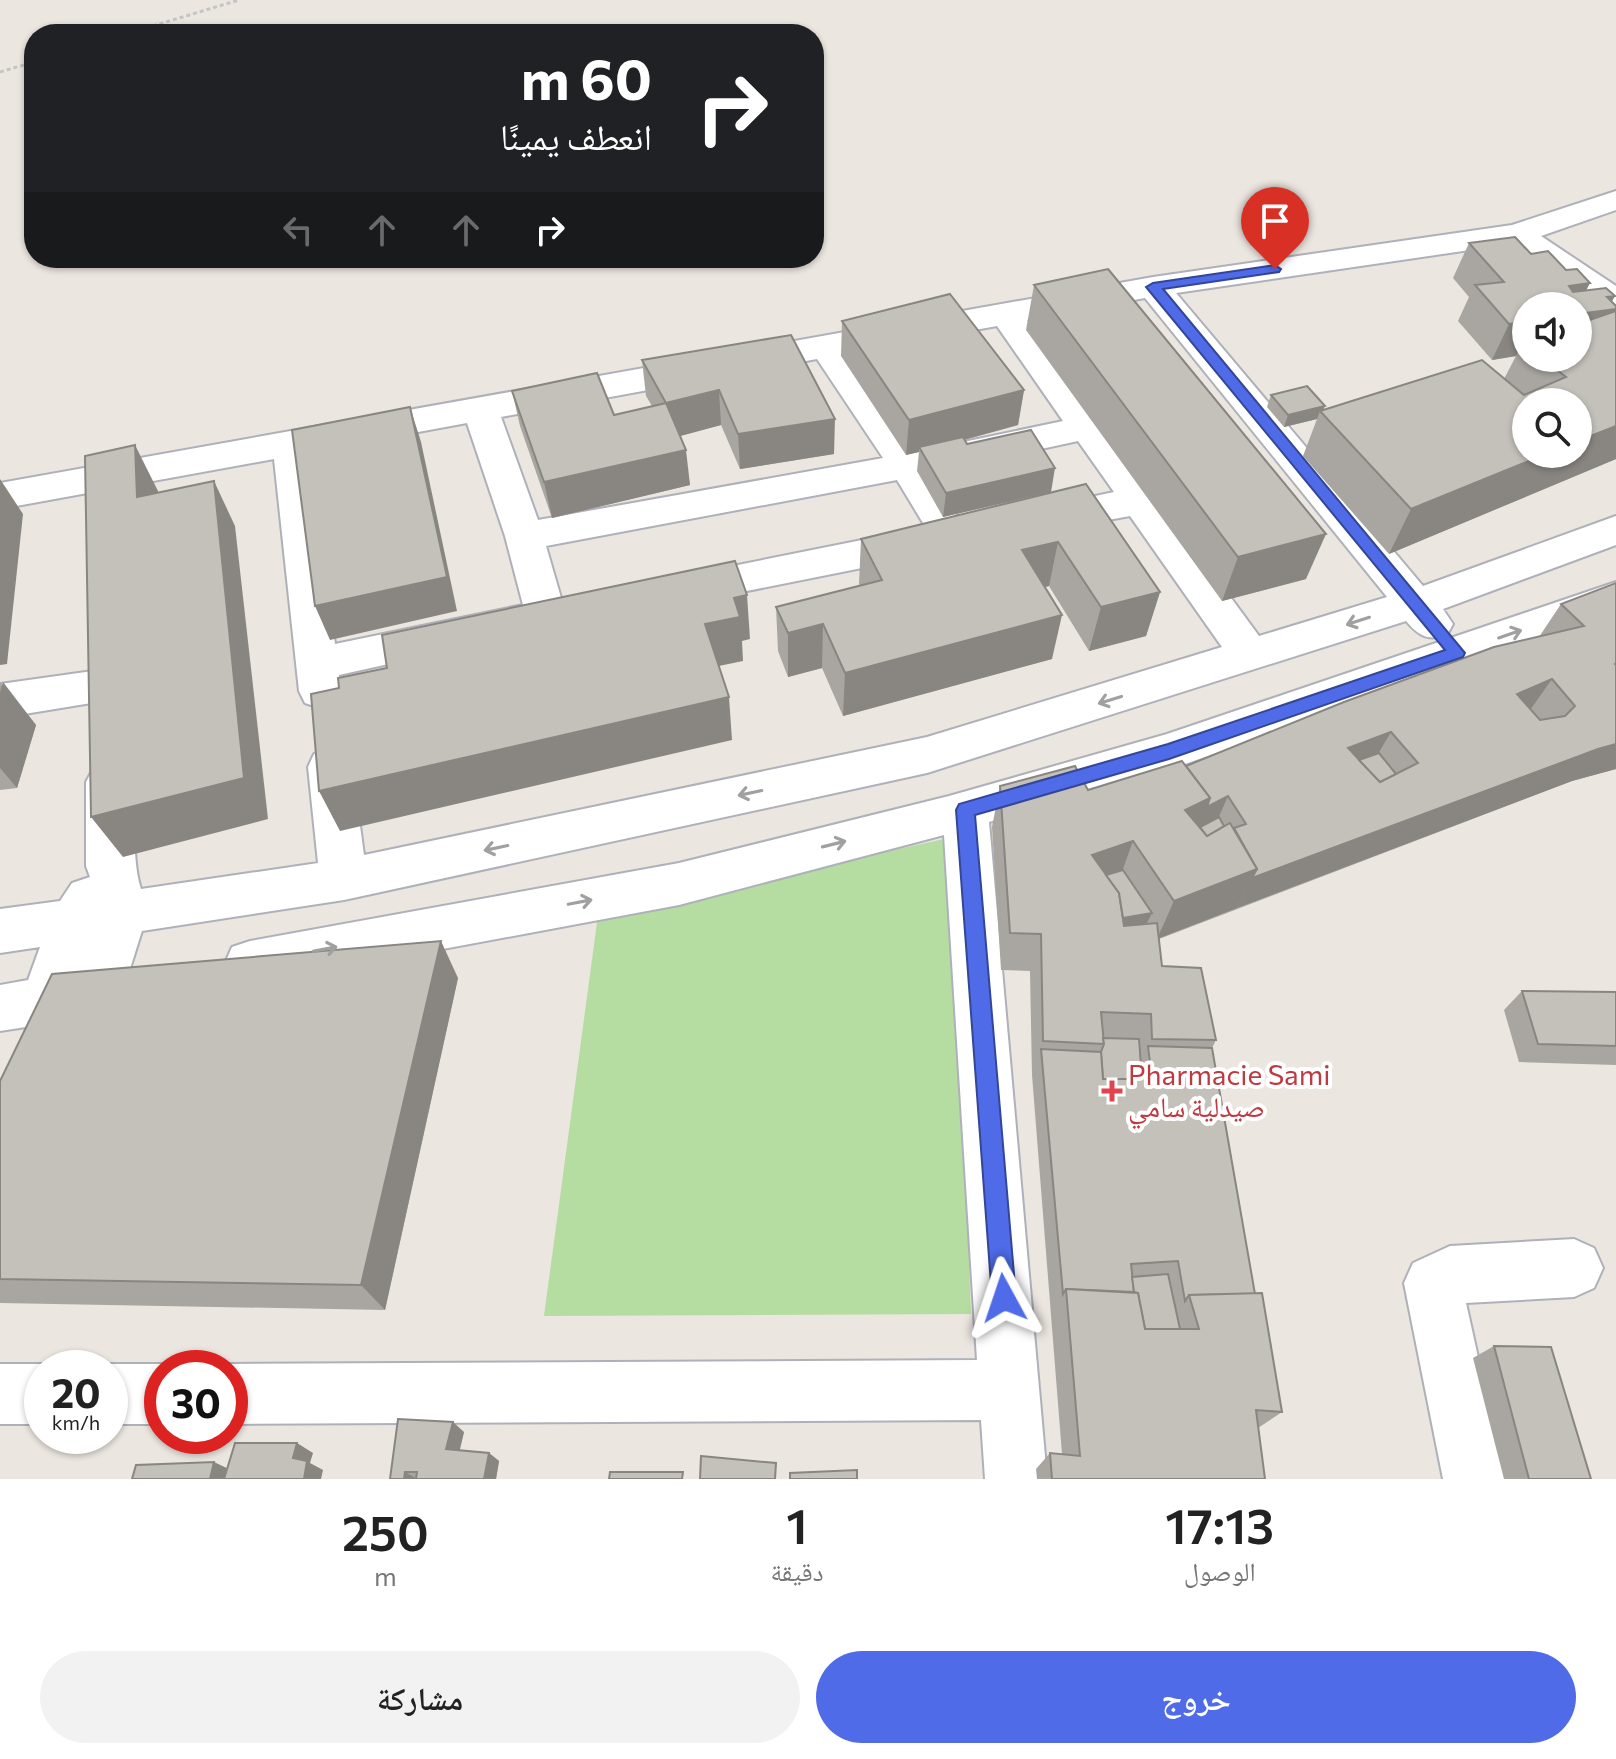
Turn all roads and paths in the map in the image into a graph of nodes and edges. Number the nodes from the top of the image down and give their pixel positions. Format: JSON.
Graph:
{"nodes":[{"id":1,"x":239,"y":0,"type":"edge"},
{"id":2,"x":159,"y":24,"type":"edge"},
{"id":3,"x":24,"y":65,"type":"edge"},
{"id":4,"x":0,"y":72,"type":"edge"},
{"id":5,"x":1616,"y":200,"type":"edge"},
{"id":6,"x":1517,"y":234,"type":"junction"},
{"id":7,"x":1153,"y":287,"type":"junction"},
{"id":8,"x":1616,"y":301,"type":"edge"},
{"id":9,"x":1005,"y":313,"type":"junction"},
{"id":10,"x":826,"y":347,"type":"junction"},
{"id":11,"x":481,"y":411,"type":"junction"},
{"id":12,"x":1089,"y":427,"type":"junction"},
{"id":13,"x":291,"y":443,"type":"junction"},
{"id":14,"x":907,"y":466,"type":"junction"},
{"id":15,"x":0,"y":496,"type":"edge"},
{"id":16,"x":1138,"y":501,"type":"junction"},
{"id":17,"x":982,"y":531,"type":"junction"},
{"id":18,"x":1613,"y":534,"type":"edge"},
{"id":19,"x":524,"y":536,"type":"junction"},
{"id":20,"x":639,"y":597,"type":"edge"},
{"id":21,"x":1616,"y":597,"type":"edge"},
{"id":22,"x":1415,"y":603,"type":"junction"},
{"id":23,"x":1457,"y":653,"type":"junction"},
{"id":24,"x":1251,"y":656,"type":"junction"},
{"id":25,"x":317,"y":664,"type":"junction"},
{"id":26,"x":0,"y":701,"type":"edge"},
{"id":27,"x":996,"y":734,"type":"junction"},
{"id":28,"x":927,"y":755,"type":"junction"},
{"id":29,"x":1017,"y":793,"type":"junction"},
{"id":30,"x":957,"y":812,"type":"junction"},
{"id":31,"x":110,"y":866,"type":"junction"},
{"id":32,"x":344,"y":880,"type":"junction"},
{"id":33,"x":124,"y":913,"type":"junction"},
{"id":34,"x":74,"y":920,"type":"junction"},
{"id":35,"x":0,"y":931,"type":"edge"},
{"id":36,"x":204,"y":972,"type":"edge"},
{"id":37,"x":35,"y":1030,"type":"edge"},
{"id":38,"x":1574,"y":1268,"type":"dead end"},
{"id":39,"x":1011,"y":1390,"type":"junction"},
{"id":40,"x":0,"y":1394,"type":"edge"},
{"id":41,"x":24,"y":1394,"type":"edge"},
{"id":42,"x":248,"y":1394,"type":"edge"},
{"id":43,"x":1016,"y":1479,"type":"edge"},
{"id":44,"x":1474,"y":1479,"type":"edge"}],
"edges":[{"from":1,"to":2,"type":"path"},
{"from":3,"to":4,"type":"path"},
{"from":5,"to":6,"type":"street"},
{"from":6,"to":7,"type":"street"},
{"from":6,"to":8,"type":"street"},
{"from":7,"to":9,"type":"street"},
{"from":7,"to":22,"type":"street"},
{"from":9,"to":10,"type":"street"},
{"from":9,"to":12,"type":"street"},
{"from":10,"to":11,"type":"street"},
{"from":10,"to":14,"type":"street"},
{"from":11,"to":13,"type":"street"},
{"from":11,"to":19,"type":"street"},
{"from":12,"to":14,"type":"street"},
{"from":12,"to":16,"type":"street"},
{"from":13,"to":15,"type":"street"},
{"from":13,"to":25,"type":"street"},
{"from":14,"to":17,"type":"street"},
{"from":14,"to":19,"type":"street"},
{"from":16,"to":17,"type":"street"},
{"from":16,"to":24,"type":"street"},
{"from":17,"to":20,"type":"street"},
{"from":18,"to":22,"type":"street"},
{"from":19,"to":25,"type":"street"},
{"from":23,"to":21,"type":"street","one_way":true},
{"from":22,"to":23,"type":"street"},
{"from":22,"to":24,"type":"street","one_way":true},
{"from":23,"to":29,"type":"street"},
{"from":24,"to":27,"type":"street","one_way":true},
{"from":25,"to":32,"type":"street"},
{"from":26,"to":31,"type":"street"},
{"from":27,"to":28,"type":"street"},
{"from":27,"to":29,"type":"street"},
{"from":28,"to":30,"type":"street"},
{"from":28,"to":32,"type":"street","one_way":true},
{"from":29,"to":30,"type":"street"},
{"from":36,"to":30,"type":"street","one_way":true},
{"from":30,"to":39,"type":"street"},
{"from":31,"to":33,"type":"street"},
{"from":31,"to":34,"type":"street"},
{"from":32,"to":33,"type":"street"},
{"from":33,"to":34,"type":"street"},
{"from":33,"to":37,"type":"street"},
{"from":34,"to":35,"type":"street"},
{"from":34,"to":37,"type":"street"},
{"from":38,"to":44,"type":"street"},
{"from":39,"to":42,"type":"street"},
{"from":39,"to":43,"type":"street"},
{"from":40,"to":41,"type":"street"}]}
